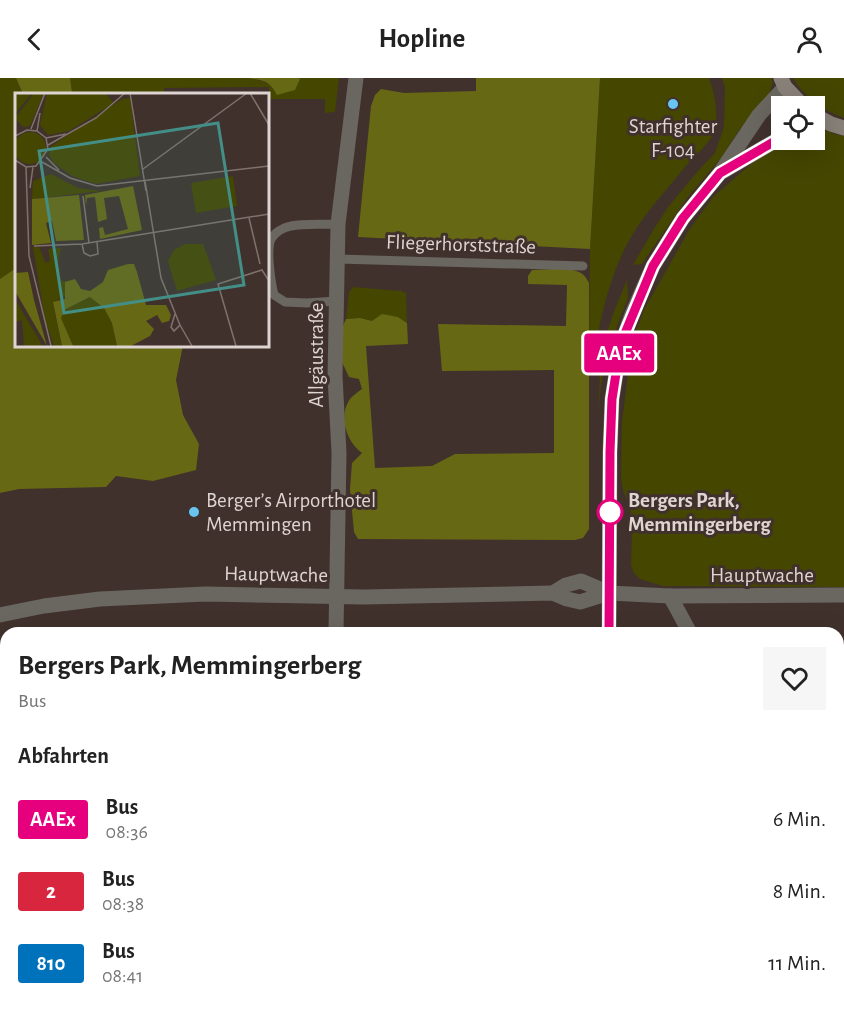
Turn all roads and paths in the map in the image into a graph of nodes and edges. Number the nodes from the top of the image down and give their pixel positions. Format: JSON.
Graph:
{"nodes":[{"id":1,"x":356,"y":78,"type":"edge"},
{"id":2,"x":783,"y":82,"type":"edge"},
{"id":3,"x":795,"y":96,"type":"edge"},
{"id":4,"x":825,"y":121,"type":"edge"},
{"id":5,"x":844,"y":128,"type":"edge"},
{"id":6,"x":771,"y":143,"type":"edge"},
{"id":7,"x":720,"y":173,"type":"junction"},
{"id":8,"x":338,"y":224,"type":"junction"},
{"id":9,"x":338,"y":259,"type":"junction"},
{"id":10,"x":583,"y":266,"type":"dead end"},
{"id":11,"x":337,"y":301,"type":"junction"},
{"id":12,"x":609,"y":593,"type":"junction"},
{"id":13,"x":844,"y":595,"type":"edge"},
{"id":14,"x":336,"y":596,"type":"junction"},
{"id":15,"x":670,"y":596,"type":"junction"},
{"id":16,"x":0,"y":615,"type":"edge"},
{"id":17,"x":336,"y":627,"type":"edge"},
{"id":18,"x":609,"y":627,"type":"edge"},
{"id":19,"x":687,"y":627,"type":"edge"}],
"edges":[{"from":1,"to":8,"type":"street","name":"Allgäustraße"},
{"from":2,"to":3,"type":"street"},
{"from":2,"to":7,"type":"street"},
{"from":4,"to":5,"type":"street"},
{"from":6,"to":7,"type":"street"},
{"from":7,"to":12,"type":"street"},
{"from":8,"to":9,"type":"street","name":"Allgäustraße"},
{"from":8,"to":11,"type":"lane"},
{"from":9,"to":10,"type":"lane","name":"Fliegerhorststraße"},
{"from":9,"to":11,"type":"street","name":"Allgäustraße"},
{"from":11,"to":14,"type":"street","name":"Allgäustraße"},
{"from":12,"to":14,"type":"street","name":"Hauptwache"},
{"from":12,"to":15,"type":"street","name":"Hauptwache"},
{"from":12,"to":18,"type":"street"},
{"from":13,"to":15,"type":"street","name":"Hauptwache"},
{"from":14,"to":16,"type":"street","name":"Hauptwache"},
{"from":14,"to":17,"type":"street","name":"Allgäustraße"},
{"from":15,"to":19,"type":"street"}]}
